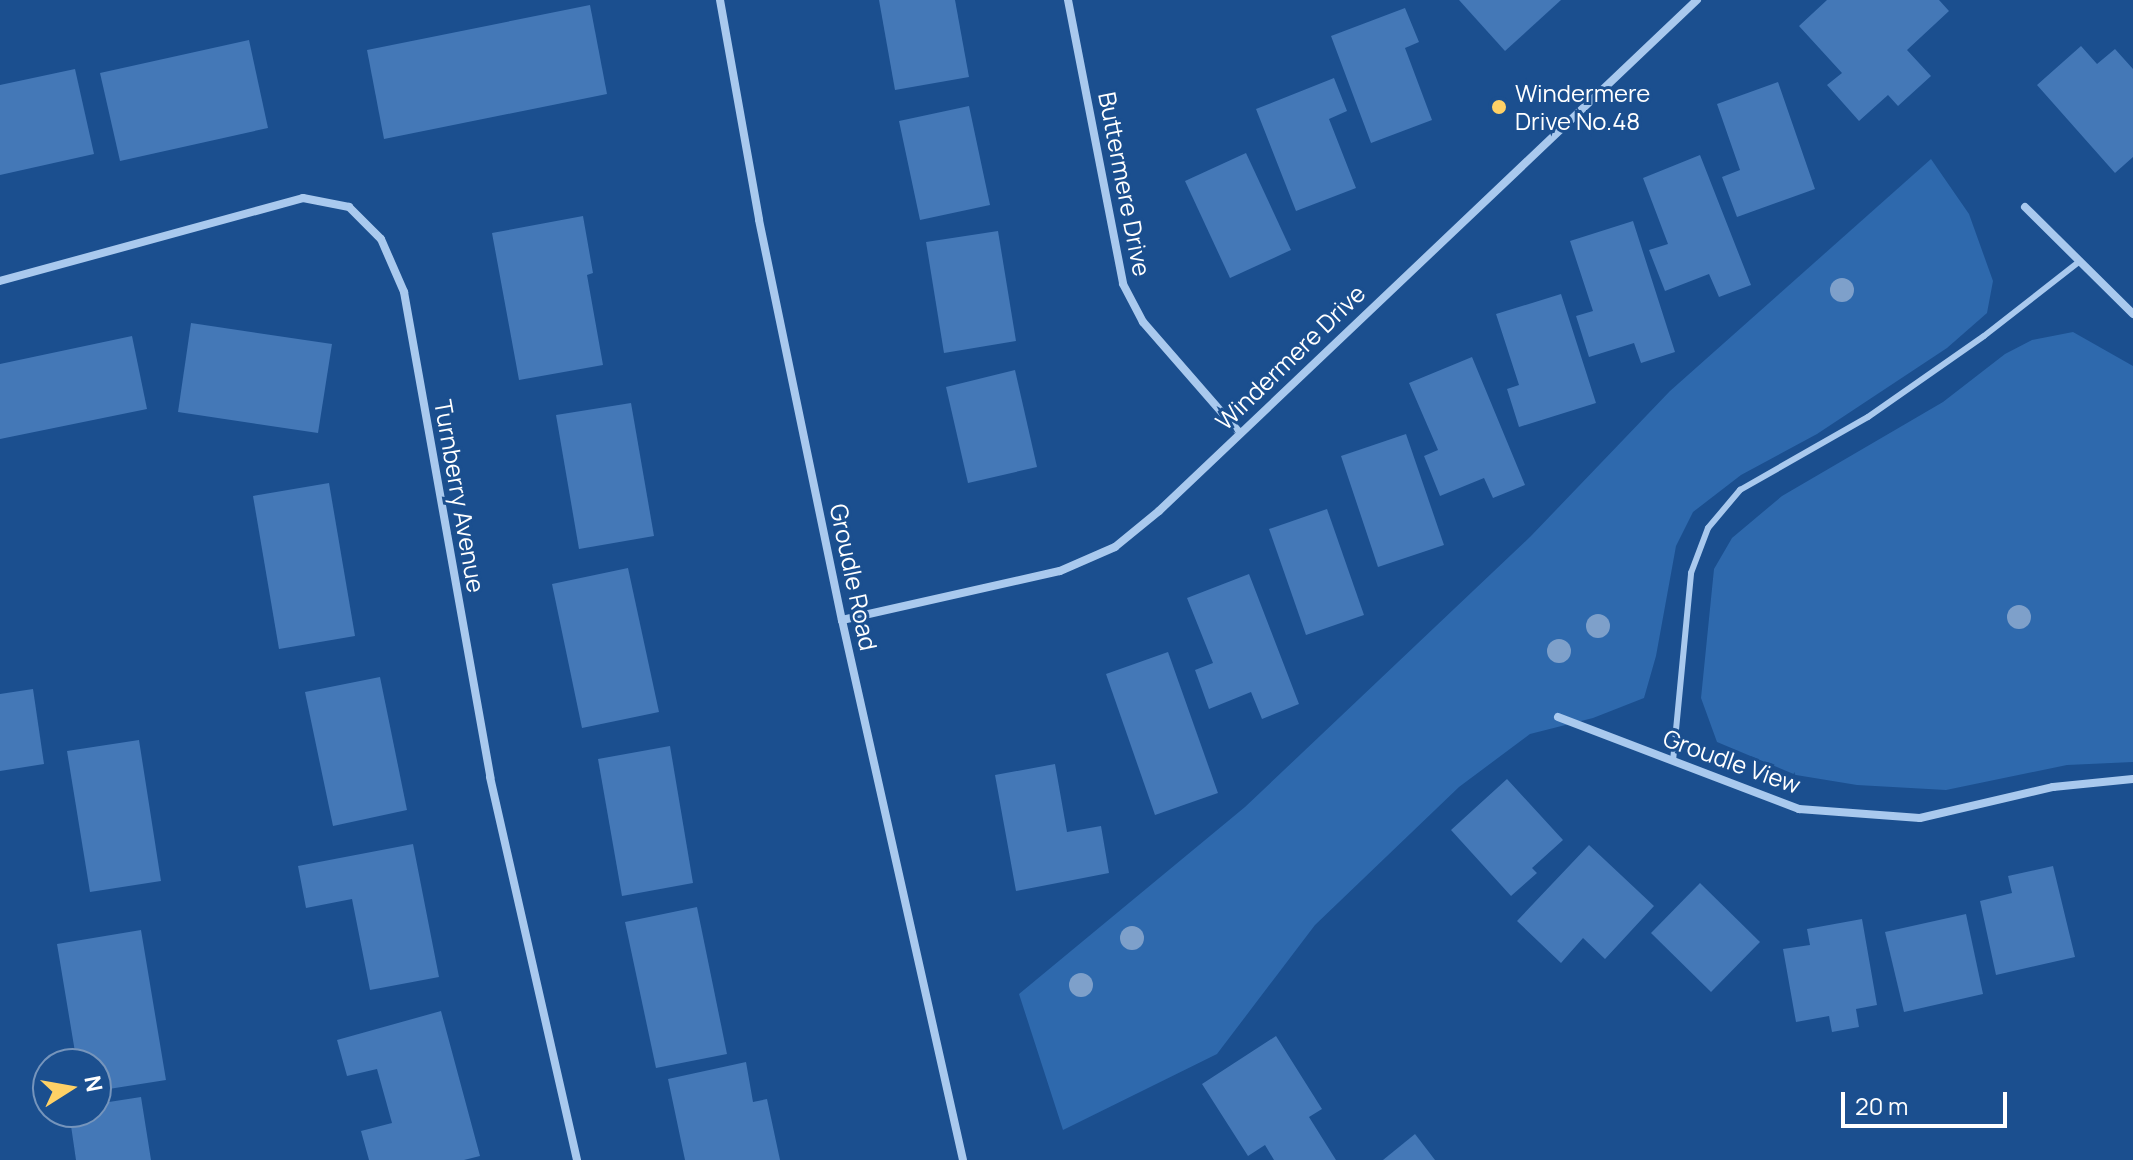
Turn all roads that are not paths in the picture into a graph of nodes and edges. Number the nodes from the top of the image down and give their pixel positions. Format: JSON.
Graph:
{"nodes":[{"id":1,"x":720,"y":0,"type":"edge"},
{"id":2,"x":1068,"y":0,"type":"edge"},
{"id":3,"x":1697,"y":0,"type":"edge"},
{"id":4,"x":2025,"y":207,"type":"dead end"},
{"id":5,"x":2080,"y":261,"type":"junction"},
{"id":6,"x":0,"y":281,"type":"edge"},
{"id":7,"x":2133,"y":314,"type":"edge"},
{"id":8,"x":1240,"y":433,"type":"junction"},
{"id":9,"x":842,"y":620,"type":"junction"},
{"id":10,"x":1558,"y":717,"type":"dead end"},
{"id":11,"x":1673,"y":761,"type":"junction"},
{"id":12,"x":2133,"y":779,"type":"edge"},
{"id":13,"x":577,"y":1160,"type":"edge"},
{"id":14,"x":963,"y":1160,"type":"edge"}],
"edges":[{"from":1,"to":9,"type":"street","name":"Groudle Road"},
{"from":2,"to":8,"type":"street","name":"Buttermere Drive"},
{"from":3,"to":8,"type":"street","name":"Windermere Drive"},
{"from":4,"to":5,"type":"street"},
{"from":5,"to":7,"type":"street"},
{"from":5,"to":11,"type":"lane"},
{"from":6,"to":13,"type":"street","name":"Turnberry Avenue"},
{"from":8,"to":9,"type":"street","name":"Windermere Drive"},
{"from":9,"to":14,"type":"street","name":"Groudle Road"},
{"from":10,"to":11,"type":"street","name":"Groudle View"},
{"from":11,"to":12,"type":"street","name":"Groudle View"}]}
